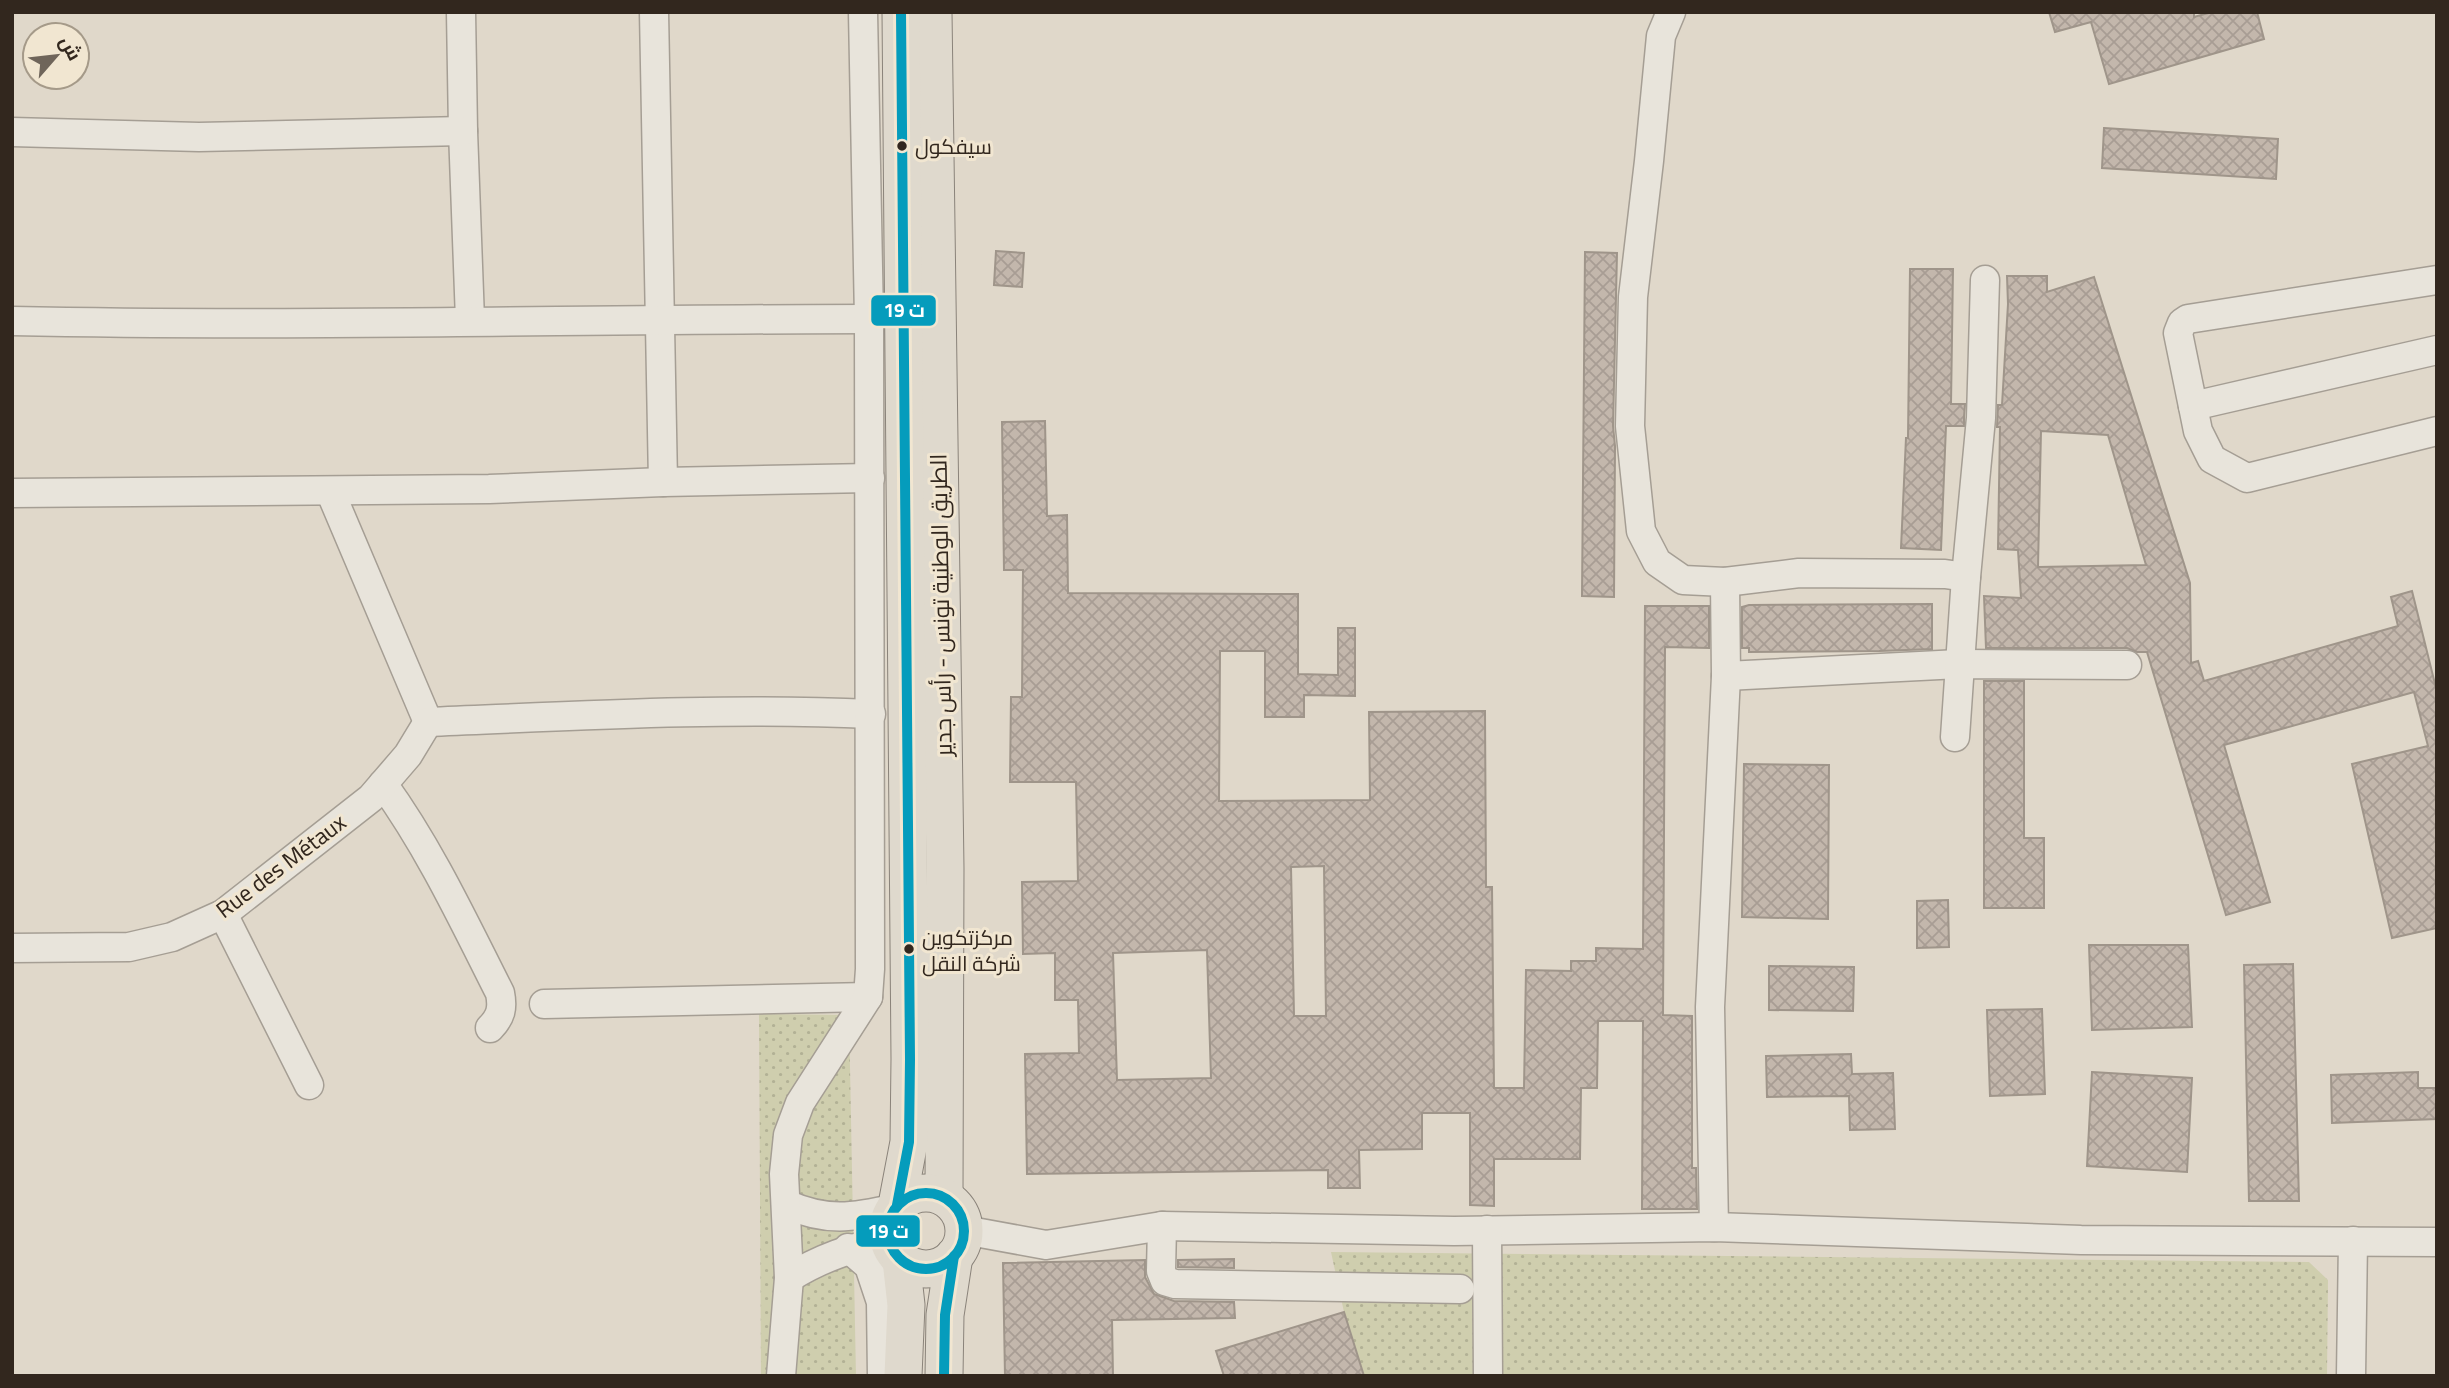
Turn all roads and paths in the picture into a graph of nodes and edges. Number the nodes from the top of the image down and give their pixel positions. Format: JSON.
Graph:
{"nodes":[{"id":1,"x":461,"y":12,"type":"edge"},
{"id":2,"x":654,"y":12,"type":"edge"},
{"id":3,"x":863,"y":12,"type":"edge"},
{"id":4,"x":901,"y":12,"type":"edge"},
{"id":5,"x":933,"y":12,"type":"edge"},
{"id":6,"x":1671,"y":12,"type":"edge"},
{"id":7,"x":463,"y":131,"type":"junction"},
{"id":8,"x":12,"y":132,"type":"edge"},
{"id":9,"x":1984,"y":280,"type":"dead end"},
{"id":10,"x":2437,"y":280,"type":"edge"},
{"id":11,"x":661,"y":319,"type":"junction"},
{"id":12,"x":869,"y":319,"type":"junction"},
{"id":13,"x":470,"y":320,"type":"junction"},
{"id":14,"x":12,"y":321,"type":"edge"},
{"id":15,"x":2437,"y":350,"type":"edge"},
{"id":16,"x":2193,"y":406,"type":"junction"},
{"id":17,"x":2437,"y":431,"type":"edge"},
{"id":18,"x":870,"y":478,"type":"junction"},
{"id":19,"x":663,"y":482,"type":"junction"},
{"id":20,"x":330,"y":491,"type":"junction"},
{"id":21,"x":12,"y":494,"type":"edge"},
{"id":22,"x":1966,"y":577,"type":"junction"},
{"id":23,"x":1725,"y":582,"type":"junction"},
{"id":24,"x":1959,"y":664,"type":"junction"},
{"id":25,"x":2127,"y":665,"type":"dead end"},
{"id":26,"x":1726,"y":676,"type":"junction"},
{"id":27,"x":871,"y":714,"type":"junction"},
{"id":28,"x":428,"y":722,"type":"junction"},
{"id":29,"x":1955,"y":737,"type":"dead end"},
{"id":30,"x":383,"y":784,"type":"junction"},
{"id":31,"x":223,"y":914,"type":"junction"},
{"id":32,"x":12,"y":948,"type":"edge"},
{"id":33,"x":868,"y":997,"type":"junction"},
{"id":34,"x":544,"y":1004,"type":"dead end"},
{"id":35,"x":490,"y":1028,"type":"dead end"},
{"id":36,"x":309,"y":1085,"type":"dead end"},
{"id":37,"x":944,"y":1197,"type":"junction"},
{"id":38,"x":786,"y":1205,"type":"junction"},
{"id":39,"x":1162,"y":1226,"type":"junction"},
{"id":40,"x":1714,"y":1227,"type":"junction"},
{"id":41,"x":895,"y":1228,"type":"junction"},
{"id":42,"x":1487,"y":1230,"type":"junction"},
{"id":43,"x":2353,"y":1241,"type":"junction"},
{"id":44,"x":2437,"y":1242,"type":"edge"},
{"id":45,"x":959,"y":1243,"type":"junction"},
{"id":46,"x":848,"y":1248,"type":"junction"},
{"id":47,"x":789,"y":1278,"type":"junction"},
{"id":48,"x":1460,"y":1289,"type":"dead end"},
{"id":49,"x":781,"y":1376,"type":"edge"},
{"id":50,"x":882,"y":1376,"type":"edge"},
{"id":51,"x":903,"y":1376,"type":"edge"},
{"id":52,"x":944,"y":1376,"type":"edge"},
{"id":53,"x":1488,"y":1376,"type":"edge"},
{"id":54,"x":2351,"y":1376,"type":"edge"}],
"edges":[{"from":1,"to":7,"type":"street"},
{"from":2,"to":11,"type":"street"},
{"from":3,"to":12,"type":"street"},
{"from":4,"to":41,"type":"main road","name":"الطريق الوطنية تونس - رأس جدير"},
{"from":5,"to":37,"type":"main road","name":"الطريق الوطنية تونس - رأس جدير"},
{"from":6,"to":23,"type":"street"},
{"from":7,"to":8,"type":"street"},
{"from":7,"to":13,"type":"street"},
{"from":9,"to":22,"type":"street"},
{"from":10,"to":16,"type":"street"},
{"from":11,"to":12,"type":"street"},
{"from":11,"to":13,"type":"street"},
{"from":11,"to":19,"type":"street"},
{"from":12,"to":18,"type":"street"},
{"from":13,"to":14,"type":"street"},
{"from":15,"to":16,"type":"street"},
{"from":16,"to":17,"type":"street"},
{"from":18,"to":19,"type":"street"},
{"from":18,"to":27,"type":"street"},
{"from":19,"to":20,"type":"street"},
{"from":20,"to":21,"type":"street"},
{"from":20,"to":28,"type":"street"},
{"from":22,"to":23,"type":"street"},
{"from":22,"to":24,"type":"street"},
{"from":23,"to":26,"type":"street"},
{"from":24,"to":25,"type":"street"},
{"from":24,"to":26,"type":"street"},
{"from":24,"to":29,"type":"street"},
{"from":26,"to":40,"type":"street"},
{"from":27,"to":28,"type":"street"},
{"from":27,"to":33,"type":"street"},
{"from":28,"to":30,"type":"street","name":"Rue des Métaux"},
{"from":30,"to":31,"type":"street","name":"Rue des Métaux"},
{"from":30,"to":35,"type":"street"},
{"from":31,"to":32,"type":"street","name":"Rue des Métaux"},
{"from":31,"to":36,"type":"street"},
{"from":33,"to":34,"type":"street"},
{"from":33,"to":38,"type":"street"},
{"from":37,"to":41,"type":"main road"},
{"from":37,"to":45,"type":"main road"},
{"from":38,"to":41,"type":"street"},
{"from":38,"to":47,"type":"street"},
{"from":39,"to":42,"type":"street"},
{"from":39,"to":45,"type":"street"},
{"from":39,"to":48,"type":"street"},
{"from":40,"to":42,"type":"street"},
{"from":40,"to":43,"type":"street"},
{"from":41,"to":45,"type":"main road"},
{"from":41,"to":46,"type":"street"},
{"from":41,"to":51,"type":"main road","name":"الطريق الوطنية تونس - رأس جدير"},
{"from":42,"to":53,"type":"street"},
{"from":43,"to":44,"type":"street"},
{"from":43,"to":54,"type":"street"},
{"from":45,"to":52,"type":"main road"},
{"from":46,"to":47,"type":"street"},
{"from":46,"to":50,"type":"street"},
{"from":47,"to":49,"type":"street"}]}
